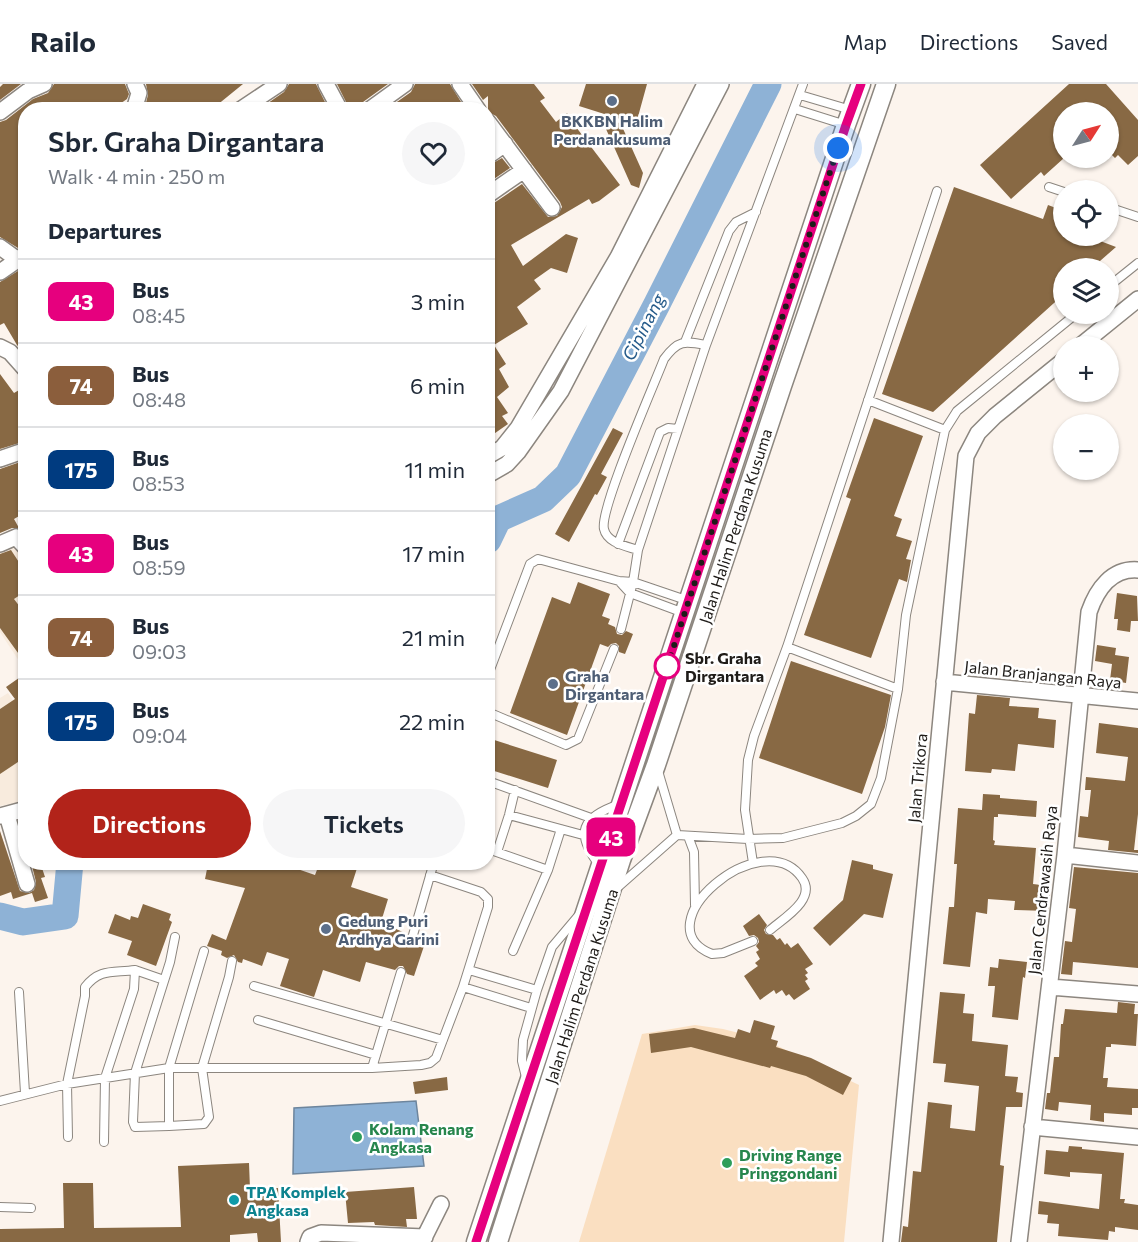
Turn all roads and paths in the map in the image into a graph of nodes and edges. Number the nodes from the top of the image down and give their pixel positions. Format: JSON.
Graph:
{"nodes":[{"id":1,"x":44,"y":84,"type":"edge"},
{"id":2,"x":135,"y":84,"type":"edge"},
{"id":3,"x":279,"y":84,"type":"edge"},
{"id":4,"x":326,"y":84,"type":"edge"},
{"id":5,"x":405,"y":84,"type":"edge"},
{"id":6,"x":460,"y":84,"type":"edge"},
{"id":7,"x":705,"y":84,"type":"edge"},
{"id":8,"x":721,"y":84,"type":"edge"},
{"id":9,"x":803,"y":84,"type":"edge"},
{"id":10,"x":861,"y":84,"type":"edge"},
{"id":11,"x":886,"y":84,"type":"edge"},
{"id":12,"x":800,"y":95,"type":"junction"},
{"id":13,"x":136,"y":102,"type":"edge"},
{"id":14,"x":252,"y":102,"type":"edge"},
{"id":15,"x":336,"y":102,"type":"edge"},
{"id":16,"x":380,"y":102,"type":"edge"},
{"id":17,"x":472,"y":102,"type":"edge"},
{"id":18,"x":795,"y":109,"type":"junction"},
{"id":19,"x":0,"y":112,"type":"edge"},
{"id":20,"x":848,"y":117,"type":"junction"},
{"id":21,"x":495,"y":131,"type":"edge"},
{"id":22,"x":506,"y":144,"type":"junction"},
{"id":23,"x":495,"y":151,"type":"edge"},
{"id":24,"x":524,"y":170,"type":"junction"},
{"id":25,"x":663,"y":180,"type":"junction"},
{"id":26,"x":1049,"y":187,"type":"dead end"},
{"id":27,"x":1053,"y":188,"type":"edge"},
{"id":28,"x":495,"y":190,"type":"edge"},
{"id":29,"x":937,"y":191,"type":"dead end"},
{"id":30,"x":552,"y":208,"type":"dead end"},
{"id":31,"x":1119,"y":211,"type":"edge"},
{"id":32,"x":756,"y":212,"type":"junction"},
{"id":33,"x":1138,"y":217,"type":"edge"},
{"id":34,"x":0,"y":247,"type":"edge"},
{"id":35,"x":18,"y":255,"type":"edge"},
{"id":36,"x":18,"y":260,"type":"edge"},
{"id":37,"x":1138,"y":263,"type":"edge"},
{"id":38,"x":0,"y":272,"type":"edge"},
{"id":39,"x":1119,"y":278,"type":"edge"},
{"id":40,"x":1138,"y":299,"type":"edge"},
{"id":41,"x":1064,"y":324,"type":"edge"},
{"id":42,"x":1092,"y":336,"type":"edge"},
{"id":43,"x":685,"y":342,"type":"junction"},
{"id":44,"x":706,"y":345,"type":"junction"},
{"id":45,"x":0,"y":346,"type":"edge"},
{"id":46,"x":18,"y":361,"type":"edge"},
{"id":47,"x":1053,"y":369,"type":"edge"},
{"id":48,"x":868,"y":400,"type":"junction"},
{"id":49,"x":678,"y":429,"type":"junction"},
{"id":50,"x":945,"y":430,"type":"junction"},
{"id":51,"x":495,"y":452,"type":"edge"},
{"id":52,"x":18,"y":453,"type":"edge"},
{"id":53,"x":0,"y":459,"type":"edge"},
{"id":54,"x":495,"y":471,"type":"edge"},
{"id":55,"x":18,"y":539,"type":"edge"},
{"id":56,"x":0,"y":544,"type":"edge"},
{"id":57,"x":618,"y":544,"type":"junction"},
{"id":58,"x":638,"y":550,"type":"junction"},
{"id":59,"x":1138,"y":570,"type":"edge"},
{"id":60,"x":619,"y":581,"type":"junction"},
{"id":61,"x":633,"y":582,"type":"junction"},
{"id":62,"x":630,"y":593,"type":"junction"},
{"id":63,"x":687,"y":607,"type":"junction"},
{"id":64,"x":621,"y":629,"type":"dead end"},
{"id":65,"x":787,"y":648,"type":"junction"},
{"id":66,"x":614,"y":650,"type":"dead end"},
{"id":67,"x":495,"y":657,"type":"edge"},
{"id":68,"x":944,"y":682,"type":"junction"},
{"id":69,"x":898,"y":689,"type":"junction"},
{"id":70,"x":1079,"y":696,"type":"junction"},
{"id":71,"x":1138,"y":701,"type":"edge"},
{"id":72,"x":495,"y":715,"type":"edge"},
{"id":73,"x":656,"y":765,"type":"junction"},
{"id":74,"x":495,"y":784,"type":"edge"},
{"id":75,"x":515,"y":790,"type":"junction"},
{"id":76,"x":622,"y":804,"type":"junction"},
{"id":77,"x":18,"y":811,"type":"edge"},
{"id":78,"x":3,"y":815,"type":"edge"},
{"id":79,"x":509,"y":815,"type":"junction"},
{"id":80,"x":591,"y":818,"type":"junction"},
{"id":81,"x":561,"y":829,"type":"junction"},
{"id":82,"x":583,"y":835,"type":"junction"},
{"id":83,"x":677,"y":835,"type":"junction"},
{"id":84,"x":688,"y":836,"type":"junction"},
{"id":85,"x":748,"y":839,"type":"junction"},
{"id":86,"x":496,"y":852,"type":"joint"},
{"id":87,"x":1065,"y":855,"type":"junction"},
{"id":88,"x":18,"y":858,"type":"edge"},
{"id":89,"x":753,"y":863,"type":"junction"},
{"id":90,"x":1138,"y":863,"type":"edge"},
{"id":91,"x":601,"y":867,"type":"junction"},
{"id":92,"x":22,"y":870,"type":"edge"},
{"id":93,"x":432,"y":870,"type":"edge"},
{"id":94,"x":548,"y":870,"type":"junction"},
{"id":95,"x":430,"y":875,"type":"junction"},
{"id":96,"x":27,"y":884,"type":"dead end"},
{"id":97,"x":612,"y":893,"type":"junction"},
{"id":98,"x":695,"y":906,"type":"junction"},
{"id":99,"x":588,"y":907,"type":"junction"},
{"id":100,"x":770,"y":930,"type":"dead end"},
{"id":101,"x":413,"y":935,"type":"dead end"},
{"id":102,"x":175,"y":937,"type":"dead end"},
{"id":103,"x":753,"y":941,"type":"dead end"},
{"id":104,"x":204,"y":951,"type":"dead end"},
{"id":105,"x":513,"y":951,"type":"dead end"},
{"id":106,"x":232,"y":961,"type":"dead end"},
{"id":107,"x":135,"y":970,"type":"junction"},
{"id":108,"x":469,"y":970,"type":"junction"},
{"id":109,"x":401,"y":972,"type":"dead end"},
{"id":110,"x":164,"y":980,"type":"junction"},
{"id":111,"x":254,"y":986,"type":"dead end"},
{"id":112,"x":464,"y":987,"type":"junction"},
{"id":113,"x":1050,"y":987,"type":"junction"},
{"id":114,"x":537,"y":990,"type":"junction"},
{"id":115,"x":19,"y":992,"type":"dead end"},
{"id":116,"x":1138,"y":994,"type":"edge"},
{"id":117,"x":531,"y":1008,"type":"junction"},
{"id":118,"x":258,"y":1020,"type":"dead end"},
{"id":119,"x":385,"y":1026,"type":"junction"},
{"id":120,"x":443,"y":1040,"type":"junction"},
{"id":121,"x":376,"y":1055,"type":"junction"},
{"id":122,"x":168,"y":1068,"type":"junction"},
{"id":123,"x":202,"y":1068,"type":"junction"},
{"id":124,"x":372,"y":1068,"type":"junction"},
{"id":125,"x":135,"y":1073,"type":"junction"},
{"id":126,"x":105,"y":1078,"type":"junction"},
{"id":127,"x":67,"y":1084,"type":"junction"},
{"id":128,"x":528,"y":1087,"type":"junction"},
{"id":129,"x":25,"y":1093,"type":"junction"},
{"id":130,"x":0,"y":1101,"type":"edge"},
{"id":131,"x":169,"y":1126,"type":"junction"},
{"id":132,"x":1032,"y":1127,"type":"junction"},
{"id":133,"x":68,"y":1137,"type":"dead end"},
{"id":134,"x":1138,"y":1137,"type":"edge"},
{"id":135,"x":104,"y":1142,"type":"dead end"},
{"id":136,"x":441,"y":1204,"type":"dead end"},
{"id":137,"x":0,"y":1207,"type":"edge"},
{"id":138,"x":31,"y":1208,"type":"dead end"},
{"id":139,"x":358,"y":1238,"type":"edge"},
{"id":140,"x":423,"y":1239,"type":"edge"},
{"id":141,"x":308,"y":1242,"type":"edge"},
{"id":142,"x":476,"y":1242,"type":"edge"},
{"id":143,"x":498,"y":1242,"type":"edge"},
{"id":144,"x":891,"y":1242,"type":"edge"},
{"id":145,"x":1019,"y":1242,"type":"edge"}],
"edges":[{"from":1,"to":19,"type":"street"},
{"from":2,"to":13,"type":"street"},
{"from":3,"to":14,"type":"street"},
{"from":4,"to":15,"type":"street"},
{"from":5,"to":16,"type":"street"},
{"from":6,"to":17,"type":"street"},
{"from":7,"to":25,"type":"street"},
{"from":8,"to":25,"type":"street"},
{"from":9,"to":12,"type":"lane"},
{"from":10,"to":20,"type":"street","name":"Jalan Halim Perdana Kusuma"},
{"from":11,"to":73,"type":"street","name":"Jalan Halim Perdana Kusuma"},
{"from":12,"to":18,"type":"lane"},
{"from":12,"to":20,"type":"lane"},
{"from":18,"to":20,"type":"lane"},
{"from":18,"to":32,"type":"lane"},
{"from":20,"to":63,"type":"street","name":"Jalan Halim Perdana Kusuma"},
{"from":21,"to":22,"type":"street"},
{"from":22,"to":23,"type":"street"},
{"from":22,"to":24,"type":"street"},
{"from":24,"to":28,"type":"street"},
{"from":24,"to":30,"type":"street"},
{"from":25,"to":51,"type":"street"},
{"from":25,"to":54,"type":"street"},
{"from":26,"to":27,"type":"lane"},
{"from":29,"to":48,"type":"lane"},
{"from":31,"to":33,"type":"lane"},
{"from":32,"to":43,"type":"lane"},
{"from":32,"to":44,"type":"lane"},
{"from":34,"to":35,"type":"street"},
{"from":36,"to":38,"type":"street"},
{"from":37,"to":39,"type":"lane"},
{"from":40,"to":42,"type":"street"},
{"from":41,"to":50,"type":"lane"},
{"from":43,"to":44,"type":"lane"},
{"from":43,"to":57,"type":"lane"},
{"from":44,"to":49,"type":"lane"},
{"from":45,"to":46,"type":"street"},
{"from":47,"to":68,"type":"street","name":"Jalan Trikora"},
{"from":48,"to":50,"type":"lane"},
{"from":48,"to":65,"type":"lane"},
{"from":49,"to":57,"type":"lane"},
{"from":49,"to":58,"type":"lane"},
{"from":50,"to":69,"type":"lane"},
{"from":52,"to":53,"type":"street"},
{"from":55,"to":56,"type":"street"},
{"from":57,"to":58,"type":"lane"},
{"from":58,"to":61,"type":"lane"},
{"from":59,"to":70,"type":"street","name":"Jalan Cendrawasih Raya"},
{"from":60,"to":61,"type":"lane"},
{"from":60,"to":62,"type":"lane"},
{"from":60,"to":67,"type":"lane"},
{"from":61,"to":62,"type":"lane"},
{"from":61,"to":63,"type":"lane"},
{"from":62,"to":63,"type":"lane"},
{"from":62,"to":64,"type":"lane"},
{"from":63,"to":76,"type":"street","name":"Jalan Halim Perdana Kusuma"},
{"from":65,"to":69,"type":"lane"},
{"from":65,"to":85,"type":"lane"},
{"from":66,"to":72,"type":"lane"},
{"from":68,"to":70,"type":"street","name":"Jalan Branjangan Raya"},
{"from":68,"to":144,"type":"street","name":"Jalan Trikora"},
{"from":69,"to":85,"type":"lane"},
{"from":70,"to":71,"type":"street","name":"Jalan Branjangan Raya"},
{"from":70,"to":87,"type":"street","name":"Jalan Cendrawasih Raya"},
{"from":73,"to":83,"type":"lane"},
{"from":73,"to":97,"type":"street","name":"Jalan Halim Perdana Kusuma"},
{"from":74,"to":75,"type":"lane"},
{"from":75,"to":79,"type":"lane"},
{"from":75,"to":80,"type":"lane"},
{"from":76,"to":80,"type":"lane"},
{"from":76,"to":91,"type":"street","name":"Jalan Halim Perdana Kusuma"},
{"from":77,"to":78,"type":"street"},
{"from":78,"to":88,"type":"street"},
{"from":79,"to":81,"type":"lane"},
{"from":79,"to":86,"type":"lane"},
{"from":80,"to":82,"type":"lane"},
{"from":81,"to":82,"type":"lane"},
{"from":81,"to":94,"type":"lane"},
{"from":82,"to":91,"type":"lane"},
{"from":83,"to":84,"type":"lane"},
{"from":83,"to":97,"type":"lane"},
{"from":84,"to":85,"type":"lane"},
{"from":84,"to":98,"type":"lane"},
{"from":85,"to":89,"type":"lane"},
{"from":86,"to":94,"type":"lane"},
{"from":87,"to":90,"type":"street"},
{"from":87,"to":113,"type":"street","name":"Jalan Cendrawasih Raya"},
{"from":89,"to":98,"type":"lane"},
{"from":89,"to":100,"type":"lane"},
{"from":91,"to":99,"type":"street","name":"Jalan Halim Perdana Kusuma"},
{"from":92,"to":96,"type":"street"},
{"from":93,"to":95,"type":"lane"},
{"from":94,"to":105,"type":"lane"},
{"from":95,"to":101,"type":"lane"},
{"from":95,"to":108,"type":"lane"},
{"from":97,"to":143,"type":"street","name":"Jalan Halim Perdana Kusuma"},
{"from":98,"to":103,"type":"lane"},
{"from":99,"to":114,"type":"lane"},
{"from":99,"to":128,"type":"street","name":"Jalan Halim Perdana Kusuma"},
{"from":102,"to":110,"type":"lane"},
{"from":104,"to":122,"type":"lane"},
{"from":106,"to":123,"type":"lane"},
{"from":107,"to":110,"type":"lane"},
{"from":107,"to":126,"type":"lane"},
{"from":107,"to":127,"type":"lane"},
{"from":108,"to":112,"type":"lane"},
{"from":108,"to":114,"type":"lane"},
{"from":109,"to":119,"type":"lane"},
{"from":110,"to":125,"type":"lane"},
{"from":111,"to":119,"type":"lane"},
{"from":112,"to":117,"type":"lane"},
{"from":112,"to":120,"type":"lane"},
{"from":113,"to":116,"type":"street"},
{"from":113,"to":132,"type":"street","name":"Jalan Cendrawasih Raya"},
{"from":114,"to":117,"type":"lane"},
{"from":115,"to":129,"type":"lane"},
{"from":117,"to":128,"type":"lane"},
{"from":118,"to":121,"type":"lane"},
{"from":119,"to":120,"type":"lane"},
{"from":119,"to":121,"type":"lane"},
{"from":120,"to":124,"type":"lane"},
{"from":121,"to":124,"type":"lane"},
{"from":122,"to":123,"type":"lane"},
{"from":122,"to":125,"type":"lane"},
{"from":122,"to":131,"type":"lane"},
{"from":123,"to":124,"type":"lane"},
{"from":123,"to":131,"type":"lane"},
{"from":125,"to":126,"type":"lane"},
{"from":125,"to":131,"type":"lane"},
{"from":126,"to":127,"type":"lane"},
{"from":126,"to":135,"type":"lane"},
{"from":127,"to":129,"type":"lane"},
{"from":127,"to":133,"type":"lane"},
{"from":128,"to":142,"type":"street","name":"Jalan Halim Perdana Kusuma"},
{"from":129,"to":130,"type":"lane"},
{"from":132,"to":134,"type":"street"},
{"from":132,"to":145,"type":"street","name":"Jalan Cendrawasih Raya"},
{"from":136,"to":140,"type":"street"},
{"from":137,"to":138,"type":"lane"},
{"from":139,"to":140,"type":"street"},
{"from":139,"to":141,"type":"street"}]}
